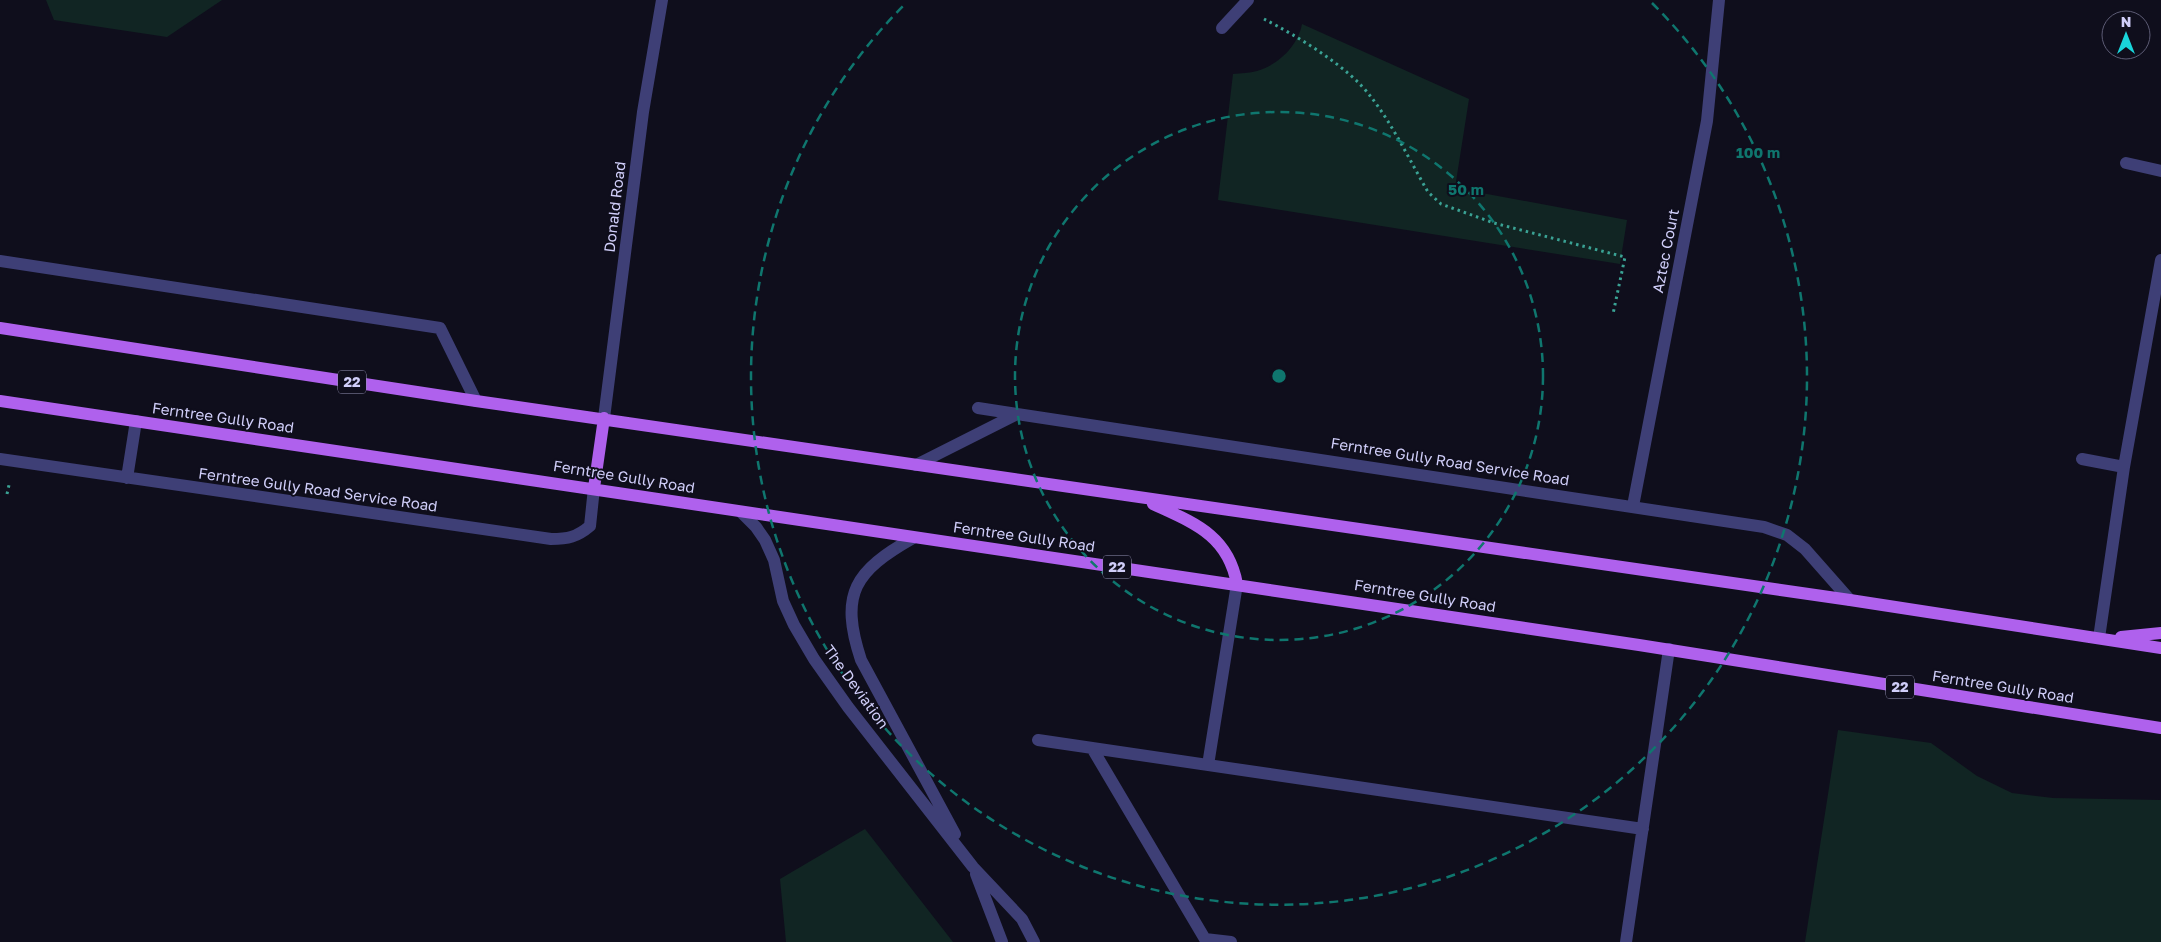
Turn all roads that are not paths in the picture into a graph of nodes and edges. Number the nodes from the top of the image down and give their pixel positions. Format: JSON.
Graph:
{"nodes":[{"id":1,"x":662,"y":0,"type":"edge"},
{"id":2,"x":1719,"y":0,"type":"edge"},
{"id":3,"x":1245,"y":3,"type":"edge"},
{"id":4,"x":1222,"y":28,"type":"dead end"},
{"id":5,"x":2126,"y":163,"type":"dead end"},
{"id":6,"x":2161,"y":171,"type":"edge"},
{"id":7,"x":0,"y":260,"type":"edge"},
{"id":8,"x":2161,"y":260,"type":"edge"},
{"id":9,"x":0,"y":328,"type":"edge"},
{"id":10,"x":0,"y":401,"type":"edge"},
{"id":11,"x":476,"y":401,"type":"junction"},
{"id":12,"x":978,"y":408,"type":"dead end"},
{"id":13,"x":1018,"y":414,"type":"junction"},
{"id":14,"x":604,"y":418,"type":"junction"},
{"id":15,"x":136,"y":421,"type":"junction"},
{"id":16,"x":0,"y":458,"type":"edge"},
{"id":17,"x":2082,"y":459,"type":"dead end"},
{"id":18,"x":916,"y":465,"type":"junction"},
{"id":19,"x":2124,"y":467,"type":"junction"},
{"id":20,"x":127,"y":478,"type":"junction"},
{"id":21,"x":594,"y":488,"type":"junction"},
{"id":22,"x":1139,"y":498,"type":"junction"},
{"id":23,"x":1634,"y":506,"type":"junction"},
{"id":24,"x":741,"y":512,"type":"junction"},
{"id":25,"x":913,"y":538,"type":"junction"},
{"id":26,"x":1237,"y":584,"type":"junction"},
{"id":27,"x":1850,"y":600,"type":"junction"},
{"id":28,"x":2161,"y":633,"type":"edge"},
{"id":29,"x":2098,"y":638,"type":"junction"},
{"id":30,"x":2161,"y":648,"type":"edge"},
{"id":31,"x":1669,"y":650,"type":"junction"},
{"id":32,"x":2161,"y":728,"type":"edge"},
{"id":33,"x":1038,"y":740,"type":"dead end"},
{"id":34,"x":1092,"y":748,"type":"junction"},
{"id":35,"x":1208,"y":765,"type":"junction"},
{"id":36,"x":1643,"y":829,"type":"junction"},
{"id":37,"x":973,"y":867,"type":"junction"},
{"id":38,"x":1002,"y":942,"type":"edge"},
{"id":39,"x":1034,"y":942,"type":"edge"},
{"id":40,"x":1231,"y":942,"type":"edge"},
{"id":41,"x":1626,"y":942,"type":"edge"}],
"edges":[{"from":1,"to":14,"type":"street","name":"Donald Road"},
{"from":2,"to":23,"type":"street","name":"Aztec Court"},
{"from":3,"to":4,"type":"street"},
{"from":5,"to":6,"type":"street"},
{"from":7,"to":11,"type":"street"},
{"from":8,"to":19,"type":"street"},
{"from":9,"to":11,"type":"main road","number":"22"},
{"from":10,"to":15,"type":"main road","name":"Ferntree Gully Road","number":"22"},
{"from":11,"to":14,"type":"main road","number":"22"},
{"from":12,"to":13,"type":"street","name":"Ferntree Gully Road Service Road"},
{"from":13,"to":18,"type":"street"},
{"from":13,"to":23,"type":"street","name":"Ferntree Gully Road Service Road"},
{"from":14,"to":18,"type":"main road","number":"22"},
{"from":14,"to":21,"type":"main road"},
{"from":15,"to":20,"type":"street"},
{"from":15,"to":21,"type":"main road","name":"Ferntree Gully Road","number":"22"},
{"from":16,"to":20,"type":"street","name":"Ferntree Gully Road Service Road"},
{"from":17,"to":19,"type":"street"},
{"from":18,"to":22,"type":"main road","number":"22"},
{"from":19,"to":29,"type":"street"},
{"from":20,"to":21,"type":"street","name":"Ferntree Gully Road Service Road"},
{"from":21,"to":24,"type":"main road","name":"Ferntree Gully Road","number":"22"},
{"from":22,"to":26,"type":"main road"},
{"from":22,"to":27,"type":"main road","number":"22"},
{"from":23,"to":27,"type":"street","name":"Ferntree Gully Road Service Road"},
{"from":24,"to":25,"type":"main road","name":"Ferntree Gully Road","number":"22"},
{"from":24,"to":37,"type":"street","name":"The Deviation"},
{"from":25,"to":26,"type":"main road","name":"Ferntree Gully Road","number":"22"},
{"from":25,"to":37,"type":"street","name":"The Deviation"},
{"from":26,"to":31,"type":"main road","name":"Ferntree Gully Road","number":"22"},
{"from":26,"to":35,"type":"street"},
{"from":27,"to":29,"type":"main road","number":"22"},
{"from":28,"to":29,"type":"main road"},
{"from":29,"to":30,"type":"main road","number":"22"},
{"from":31,"to":32,"type":"main road","name":"Ferntree Gully Road","number":"22"},
{"from":31,"to":36,"type":"street"},
{"from":33,"to":34,"type":"street"},
{"from":34,"to":35,"type":"street"},
{"from":34,"to":40,"type":"street"},
{"from":35,"to":36,"type":"street"},
{"from":36,"to":41,"type":"street"},
{"from":37,"to":38,"type":"street","name":"The Deviation"},
{"from":37,"to":39,"type":"street","name":"The Deviation"}]}
